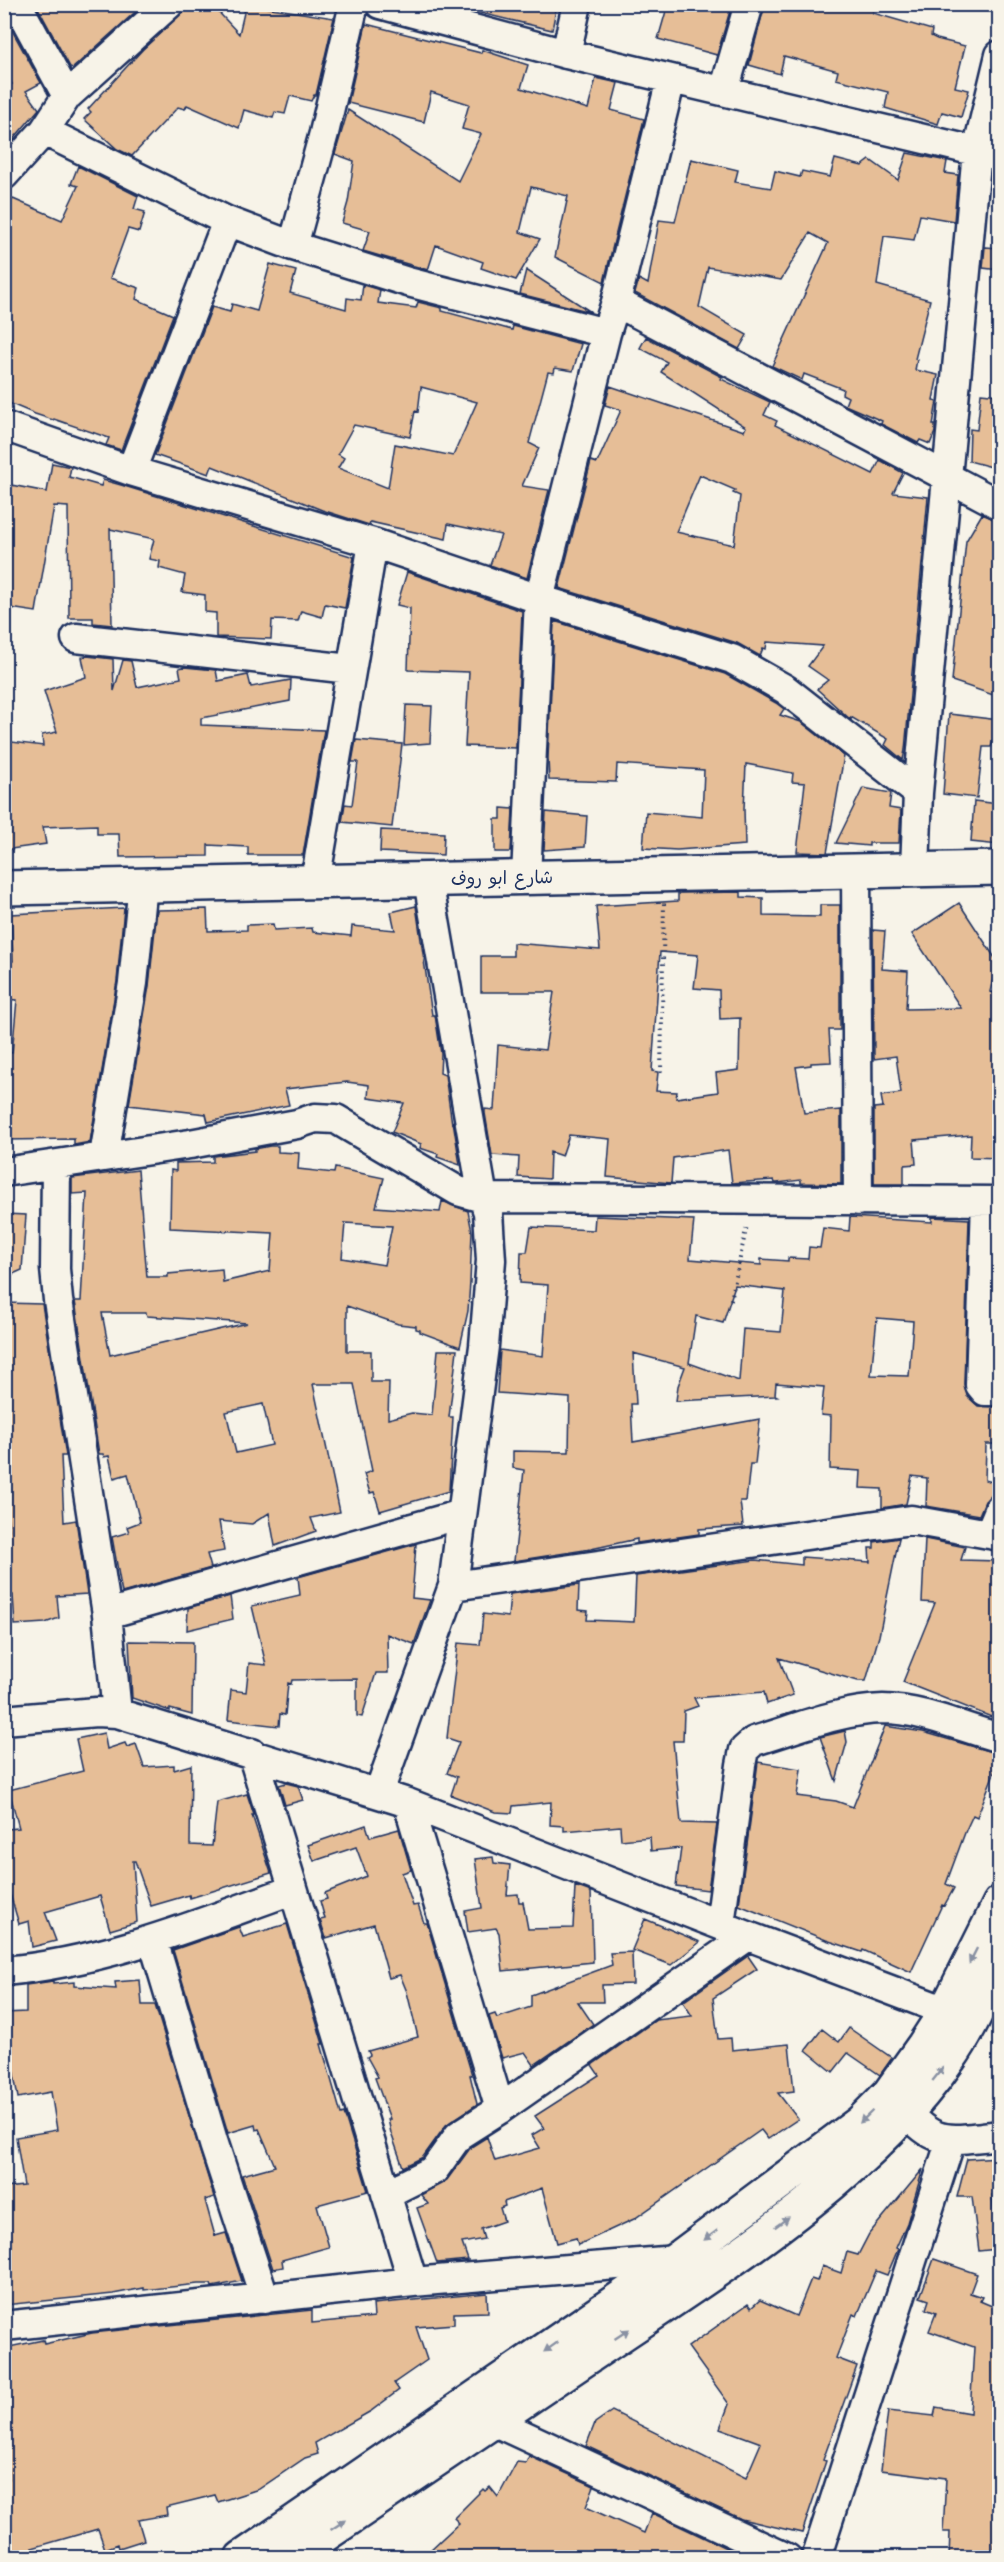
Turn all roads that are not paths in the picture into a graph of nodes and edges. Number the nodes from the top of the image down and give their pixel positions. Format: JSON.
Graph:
{"nodes":[{"id":1,"x":17,"y":4,"type":"edge"},
{"id":2,"x":169,"y":4,"type":"edge"},
{"id":3,"x":354,"y":4,"type":"edge"},
{"id":4,"x":380,"y":4,"type":"edge"},
{"id":5,"x":577,"y":4,"type":"edge"},
{"id":6,"x":749,"y":4,"type":"edge"},
{"id":7,"x":566,"y":54,"type":"junction"},
{"id":8,"x":999,"y":55,"type":"edge"},
{"id":9,"x":671,"y":79,"type":"junction"},
{"id":10,"x":724,"y":91,"type":"junction"},
{"id":11,"x":67,"y":96,"type":"junction"},
{"id":12,"x":44,"y":131,"type":"junction"},
{"id":13,"x":988,"y":154,"type":"edge"},
{"id":14,"x":4,"y":175,"type":"edge"},
{"id":15,"x":227,"y":221,"type":"junction"},
{"id":16,"x":292,"y":246,"type":"junction"},
{"id":17,"x":616,"y":302,"type":"junction"},
{"id":18,"x":606,"y":333,"type":"junction"},
{"id":19,"x":4,"y":426,"type":"edge"},
{"id":20,"x":131,"y":471,"type":"junction"},
{"id":21,"x":948,"y":478,"type":"junction"},
{"id":22,"x":999,"y":505,"type":"edge"},
{"id":23,"x":374,"y":543,"type":"junction"},
{"id":24,"x":539,"y":599,"type":"junction"},
{"id":25,"x":76,"y":638,"type":"dead end"},
{"id":26,"x":350,"y":669,"type":"junction"},
{"id":27,"x":918,"y":793,"type":"junction"},
{"id":28,"x":999,"y":868,"type":"edge"},
{"id":29,"x":915,"y":869,"type":"junction"},
{"id":30,"x":856,"y":871,"type":"junction"},
{"id":31,"x":526,"y":877,"type":"junction"},
{"id":32,"x":428,"y":880,"type":"junction"},
{"id":33,"x":315,"y":882,"type":"junction"},
{"id":34,"x":143,"y":884,"type":"junction"},
{"id":35,"x":4,"y":888,"type":"edge"},
{"id":36,"x":105,"y":1156,"type":"junction"},
{"id":37,"x":56,"y":1165,"type":"junction"},
{"id":38,"x":4,"y":1172,"type":"edge"},
{"id":39,"x":483,"y":1197,"type":"junction"},
{"id":40,"x":858,"y":1201,"type":"junction"},
{"id":41,"x":993,"y":1201,"type":"edge"},
{"id":42,"x":999,"y":1391,"type":"edge"},
{"id":43,"x":999,"y":1508,"type":"edge"},
{"id":44,"x":462,"y":1514,"type":"junction"},
{"id":45,"x":994,"y":1535,"type":"edge"},
{"id":46,"x":453,"y":1586,"type":"junction"},
{"id":47,"x":107,"y":1614,"type":"junction"},
{"id":48,"x":117,"y":1713,"type":"junction"},
{"id":49,"x":4,"y":1720,"type":"edge"},
{"id":50,"x":999,"y":1738,"type":"edge"},
{"id":51,"x":252,"y":1753,"type":"junction"},
{"id":52,"x":379,"y":1792,"type":"junction"},
{"id":53,"x":408,"y":1803,"type":"junction"},
{"id":54,"x":292,"y":1890,"type":"junction"},
{"id":55,"x":999,"y":1903,"type":"edge"},
{"id":56,"x":720,"y":1925,"type":"junction"},
{"id":57,"x":748,"y":1936,"type":"junction"},
{"id":58,"x":153,"y":1940,"type":"junction"},
{"id":59,"x":999,"y":1963,"type":"edge"},
{"id":60,"x":4,"y":1971,"type":"edge"},
{"id":61,"x":946,"y":2011,"type":"junction"},
{"id":62,"x":897,"y":2104,"type":"junction"},
{"id":63,"x":500,"y":2109,"type":"junction"},
{"id":64,"x":999,"y":2136,"type":"edge"},
{"id":65,"x":951,"y":2140,"type":"junction"},
{"id":66,"x":386,"y":2194,"type":"junction"},
{"id":67,"x":676,"y":2260,"type":"junction"},
{"id":68,"x":413,"y":2282,"type":"junction"},
{"id":69,"x":265,"y":2299,"type":"junction"},
{"id":70,"x":4,"y":2326,"type":"edge"},
{"id":71,"x":493,"y":2421,"type":"junction"},
{"id":72,"x":242,"y":2558,"type":"edge"},
{"id":73,"x":290,"y":2558,"type":"edge"},
{"id":74,"x":787,"y":2558,"type":"edge"},
{"id":75,"x":816,"y":2558,"type":"edge"}],
"edges":[{"from":1,"to":11,"type":"street"},
{"from":2,"to":11,"type":"street"},
{"from":3,"to":16,"type":"street"},
{"from":4,"to":7,"type":"street"},
{"from":5,"to":7,"type":"street"},
{"from":6,"to":10,"type":"street"},
{"from":7,"to":9,"type":"street"},
{"from":8,"to":13,"type":"street"},
{"from":9,"to":10,"type":"street"},
{"from":9,"to":17,"type":"street"},
{"from":10,"to":13,"type":"street"},
{"from":11,"to":12,"type":"street"},
{"from":12,"to":14,"type":"street"},
{"from":12,"to":15,"type":"street"},
{"from":13,"to":21,"type":"street"},
{"from":15,"to":16,"type":"street"},
{"from":15,"to":20,"type":"street"},
{"from":16,"to":18,"type":"street"},
{"from":17,"to":18,"type":"street"},
{"from":17,"to":21,"type":"street"},
{"from":18,"to":24,"type":"street"},
{"from":19,"to":20,"type":"street"},
{"from":20,"to":23,"type":"street"},
{"from":21,"to":22,"type":"street"},
{"from":21,"to":27,"type":"street"},
{"from":23,"to":24,"type":"street"},
{"from":23,"to":26,"type":"street"},
{"from":24,"to":27,"type":"street"},
{"from":24,"to":31,"type":"street"},
{"from":25,"to":26,"type":"street"},
{"from":26,"to":33,"type":"street"},
{"from":27,"to":29,"type":"street"},
{"from":28,"to":29,"type":"main road","name":"شارع ابو روف"},
{"from":29,"to":30,"type":"main road","name":"شارع ابو روف"},
{"from":30,"to":31,"type":"main road","name":"شارع ابو روف"},
{"from":30,"to":40,"type":"street"},
{"from":31,"to":32,"type":"main road","name":"شارع ابو روف"},
{"from":32,"to":33,"type":"main road","name":"شارع ابو روف"},
{"from":32,"to":39,"type":"street"},
{"from":33,"to":34,"type":"main road","name":"شارع ابو روف"},
{"from":34,"to":35,"type":"main road","name":"شارع ابو روف"},
{"from":34,"to":36,"type":"street"},
{"from":36,"to":37,"type":"street"},
{"from":36,"to":39,"type":"street"},
{"from":37,"to":38,"type":"street"},
{"from":37,"to":47,"type":"street"},
{"from":39,"to":40,"type":"street"},
{"from":39,"to":44,"type":"street"},
{"from":40,"to":41,"type":"street"},
{"from":41,"to":42,"type":"street"},
{"from":43,"to":45,"type":"street"},
{"from":44,"to":46,"type":"street"},
{"from":44,"to":47,"type":"street"},
{"from":45,"to":46,"type":"street"},
{"from":46,"to":52,"type":"street"},
{"from":47,"to":48,"type":"street"},
{"from":48,"to":49,"type":"street"},
{"from":48,"to":51,"type":"street"},
{"from":50,"to":56,"type":"street"},
{"from":51,"to":52,"type":"street"},
{"from":51,"to":54,"type":"street"},
{"from":52,"to":53,"type":"street"},
{"from":53,"to":56,"type":"street"},
{"from":53,"to":63,"type":"street"},
{"from":54,"to":58,"type":"street"},
{"from":54,"to":66,"type":"street"},
{"from":55,"to":61,"type":"main road","one_way":true},
{"from":56,"to":57,"type":"street"},
{"from":57,"to":61,"type":"street"},
{"from":57,"to":63,"type":"street"},
{"from":58,"to":60,"type":"street"},
{"from":58,"to":69,"type":"street"},
{"from":62,"to":59,"type":"main road","one_way":true},
{"from":61,"to":62,"type":"main road"},
{"from":62,"to":65,"type":"street"},
{"from":62,"to":67,"type":"main road","one_way":true},
{"from":71,"to":62,"type":"main road","one_way":true},
{"from":63,"to":66,"type":"street"},
{"from":64,"to":65,"type":"street"},
{"from":65,"to":75,"type":"street"},
{"from":66,"to":68,"type":"street"},
{"from":67,"to":68,"type":"street"},
{"from":67,"to":72,"type":"main road","one_way":true},
{"from":68,"to":69,"type":"street"},
{"from":69,"to":70,"type":"street"},
{"from":73,"to":71,"type":"main road","one_way":true},
{"from":71,"to":74,"type":"street"}]}
